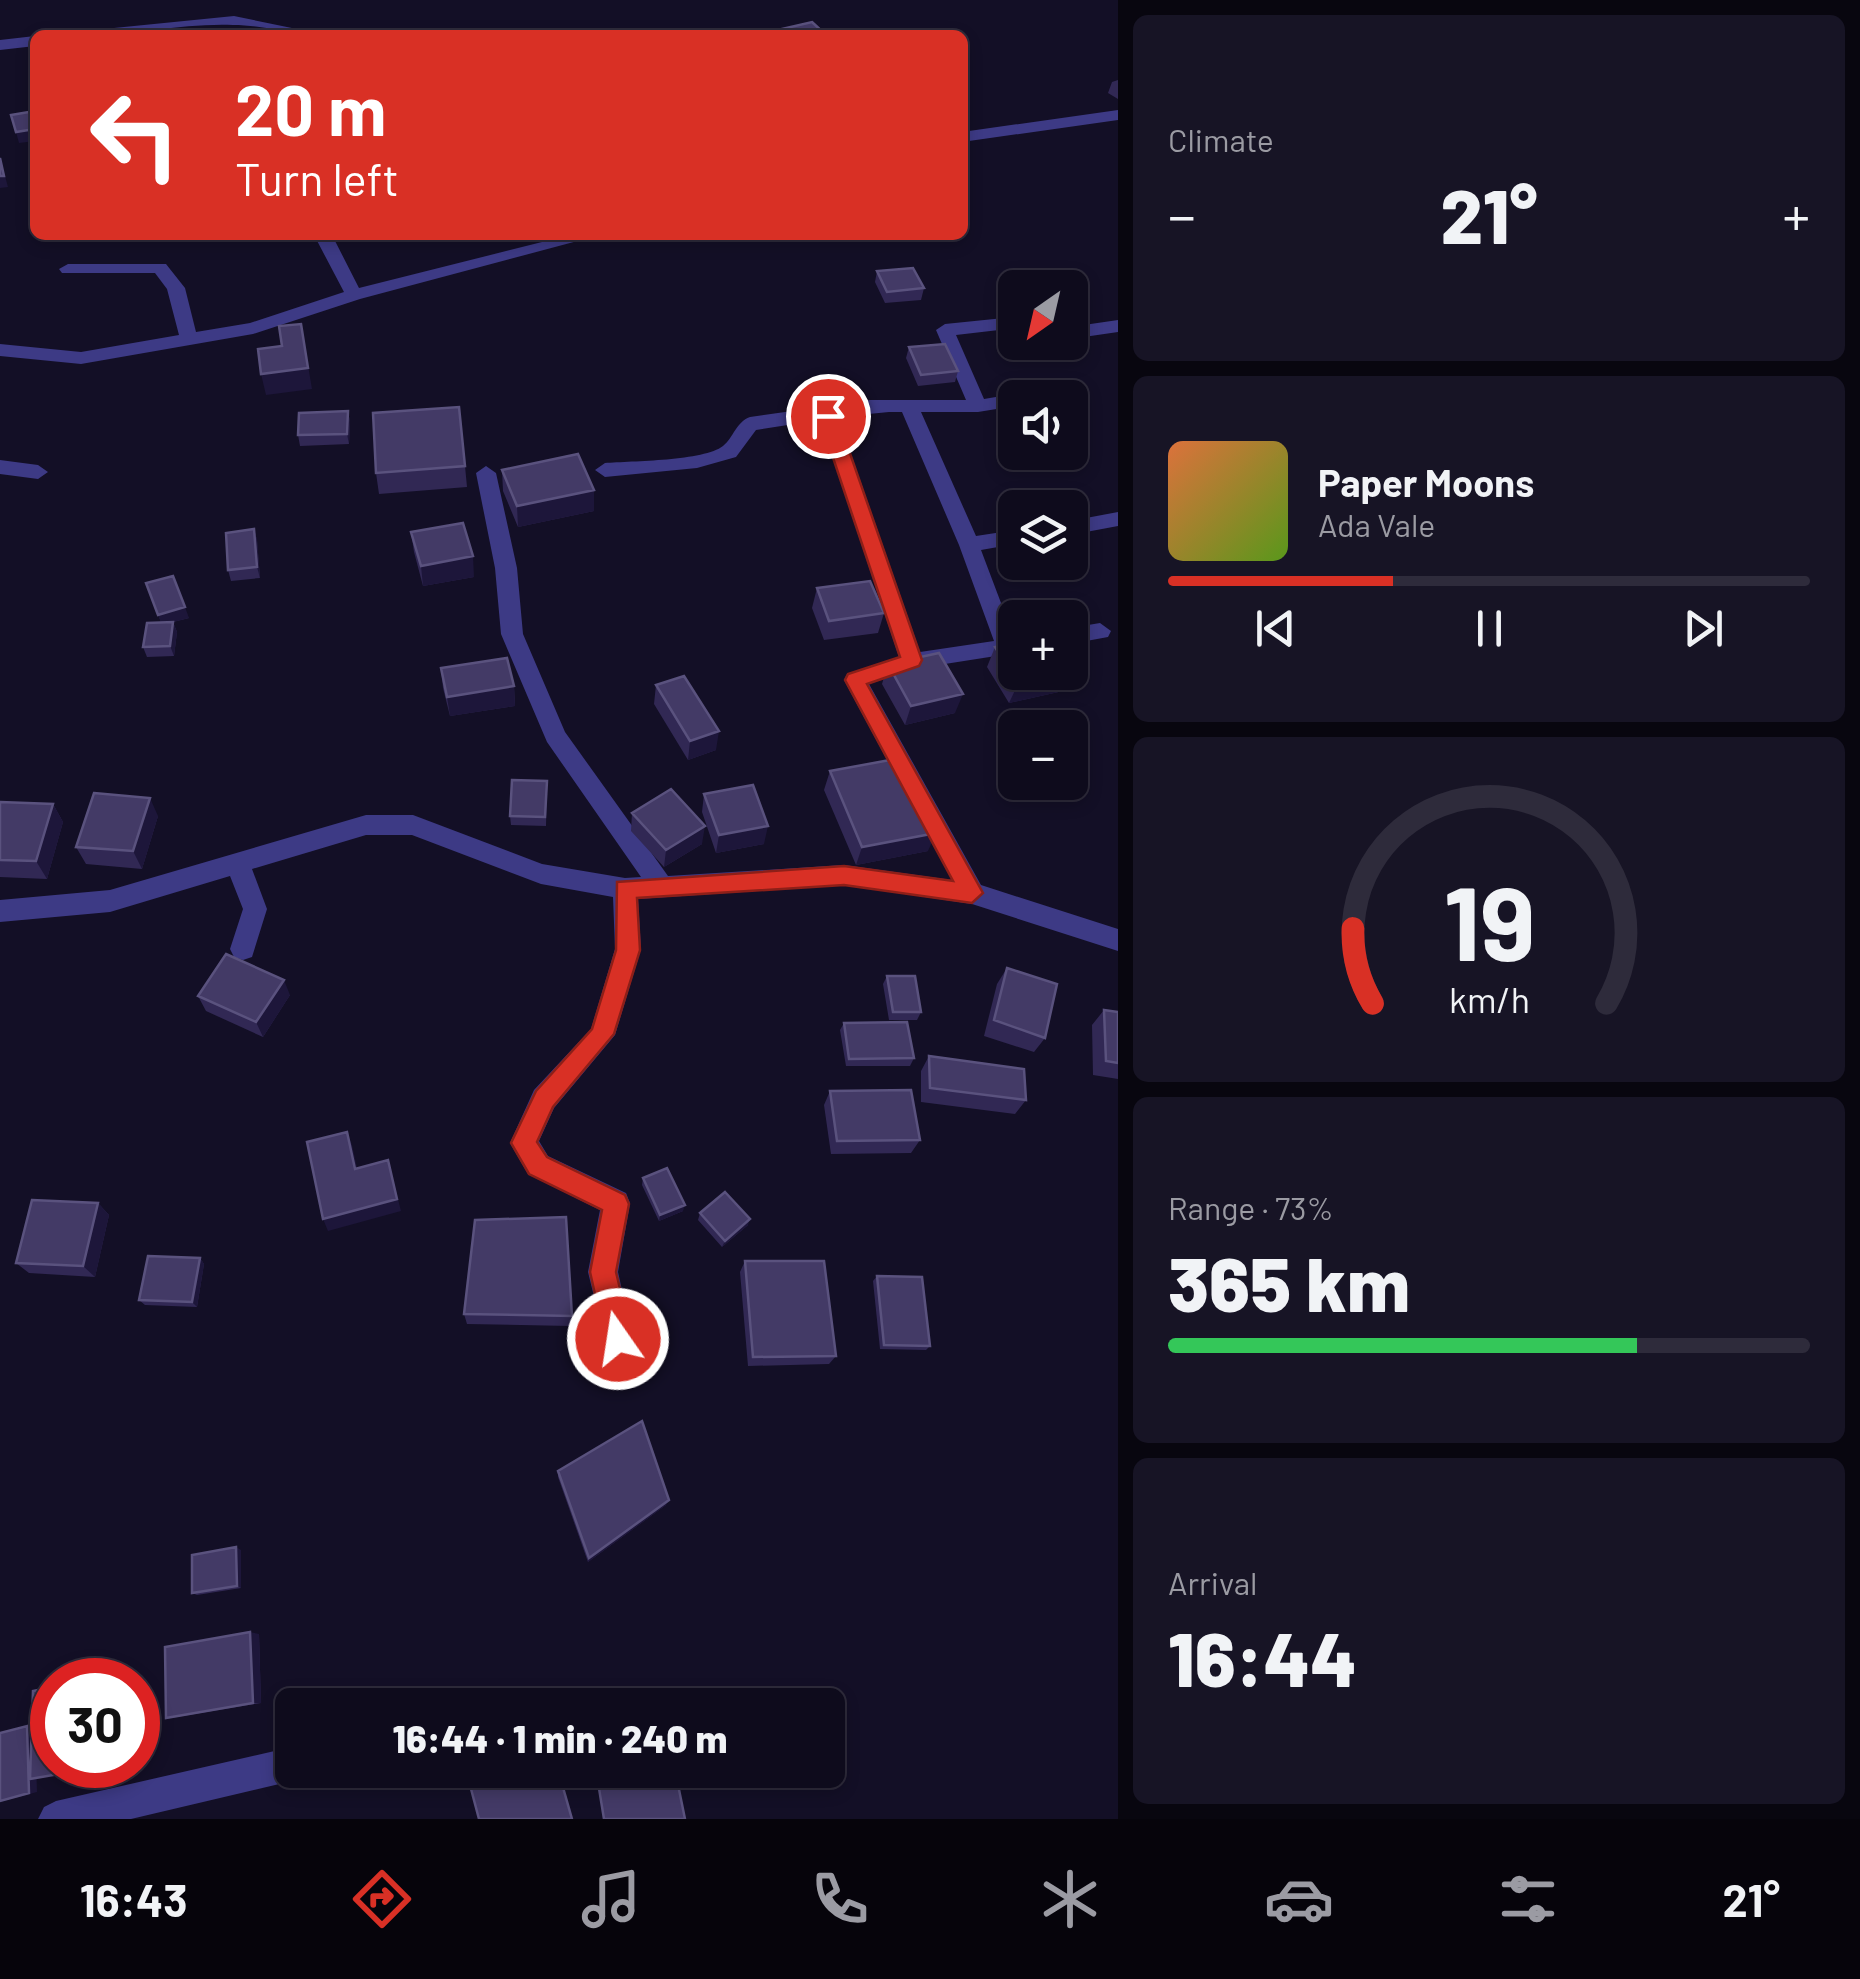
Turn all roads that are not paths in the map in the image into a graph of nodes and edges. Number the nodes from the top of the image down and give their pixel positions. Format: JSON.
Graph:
{"nodes":[{"id":1,"x":231,"y":0,"type":"edge"},
{"id":2,"x":234,"y":20,"type":"junction"},
{"id":3,"x":170,"y":30,"type":"edge"},
{"id":4,"x":290,"y":30,"type":"edge"},
{"id":5,"x":30,"y":42,"type":"edge"},
{"id":6,"x":0,"y":45,"type":"edge"},
{"id":7,"x":1118,"y":115,"type":"edge"},
{"id":8,"x":968,"y":136,"type":"edge"},
{"id":9,"x":326,"y":240,"type":"edge"},
{"id":10,"x":571,"y":240,"type":"edge"},
{"id":11,"x":68,"y":268,"type":"dead end"},
{"id":12,"x":354,"y":295,"type":"junction"},
{"id":13,"x":998,"y":325,"type":"edge"},
{"id":14,"x":1118,"y":326,"type":"edge"},
{"id":15,"x":1088,"y":330,"type":"edge"},
{"id":16,"x":189,"y":339,"type":"junction"},
{"id":17,"x":0,"y":350,"type":"edge"},
{"id":18,"x":998,"y":403,"type":"edge"},
{"id":19,"x":909,"y":406,"type":"junction"},
{"id":20,"x":978,"y":406,"type":"junction"},
{"id":21,"x":828,"y":416,"type":"junction"},
{"id":22,"x":0,"y":467,"type":"edge"},
{"id":23,"x":605,"y":470,"type":"dead end"},
{"id":24,"x":38,"y":472,"type":"dead end"},
{"id":25,"x":486,"y":473,"type":"dead end"},
{"id":26,"x":1118,"y":520,"type":"edge"},
{"id":27,"x":1088,"y":525,"type":"edge"},
{"id":28,"x":998,"y":540,"type":"edge"},
{"id":29,"x":969,"y":545,"type":"junction"},
{"id":30,"x":998,"y":615,"type":"edge"},
{"id":31,"x":1100,"y":630,"type":"dead end"},
{"id":32,"x":1088,"y":632,"type":"edge"},
{"id":33,"x":998,"y":649,"type":"edge"},
{"id":34,"x":912,"y":660,"type":"junction"},
{"id":35,"x":238,"y":863,"type":"junction"},
{"id":36,"x":661,"y":886,"type":"junction"},
{"id":37,"x":625,"y":889,"type":"junction"},
{"id":38,"x":972,"y":893,"type":"junction"},
{"id":39,"x":0,"y":911,"type":"edge"},
{"id":40,"x":1118,"y":940,"type":"edge"},
{"id":41,"x":243,"y":949,"type":"dead end"},
{"id":42,"x":618,"y":1339,"type":"dead end"},
{"id":43,"x":275,"y":1768,"type":"edge"},
{"id":44,"x":56,"y":1819,"type":"edge"}],
"edges":[{"from":1,"to":2,"type":"street"},
{"from":2,"to":3,"type":"street"},
{"from":2,"to":4,"type":"street"},
{"from":5,"to":6,"type":"street"},
{"from":7,"to":8,"type":"street"},
{"from":9,"to":12,"type":"street"},
{"from":10,"to":12,"type":"street"},
{"from":11,"to":16,"type":"street"},
{"from":12,"to":16,"type":"street"},
{"from":13,"to":20,"type":"street"},
{"from":14,"to":15,"type":"street"},
{"from":16,"to":17,"type":"street"},
{"from":18,"to":20,"type":"street"},
{"from":19,"to":20,"type":"street"},
{"from":19,"to":21,"type":"street"},
{"from":19,"to":29,"type":"street"},
{"from":21,"to":23,"type":"street"},
{"from":21,"to":34,"type":"street"},
{"from":22,"to":24,"type":"street"},
{"from":25,"to":36,"type":"street"},
{"from":26,"to":27,"type":"street"},
{"from":28,"to":29,"type":"street"},
{"from":29,"to":30,"type":"street"},
{"from":31,"to":32,"type":"street"},
{"from":33,"to":34,"type":"street"},
{"from":34,"to":38,"type":"street"},
{"from":35,"to":37,"type":"street"},
{"from":35,"to":39,"type":"street"},
{"from":35,"to":41,"type":"street"},
{"from":36,"to":37,"type":"street"},
{"from":36,"to":38,"type":"street"},
{"from":37,"to":42,"type":"street"},
{"from":38,"to":40,"type":"street"},
{"from":43,"to":44,"type":"street"}]}
